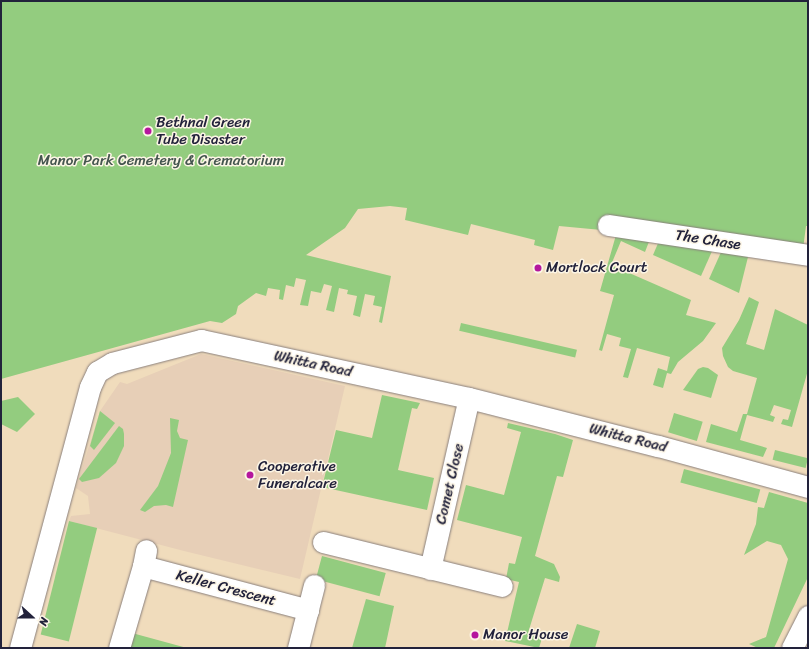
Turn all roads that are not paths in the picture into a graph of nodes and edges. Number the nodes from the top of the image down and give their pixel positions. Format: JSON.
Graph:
{"nodes":[{"id":1,"x":608,"y":225,"type":"dead end"},
{"id":2,"x":808,"y":255,"type":"edge"},
{"id":3,"x":469,"y":398,"type":"junction"},
{"id":4,"x":808,"y":487,"type":"edge"},
{"id":5,"x":323,"y":542,"type":"dead end"},
{"id":6,"x":430,"y":569,"type":"junction"},
{"id":7,"x":314,"y":585,"type":"dead end"},
{"id":8,"x":502,"y":586,"type":"dead end"},
{"id":9,"x":308,"y":610,"type":"junction"},
{"id":10,"x":808,"y":616,"type":"edge"},
{"id":11,"x":21,"y":648,"type":"edge"},
{"id":12,"x":119,"y":648,"type":"edge"},
{"id":13,"x":298,"y":648,"type":"edge"},
{"id":14,"x":792,"y":648,"type":"edge"}],
"edges":[{"from":1,"to":2,"type":"street","name":"The Chase"},
{"from":3,"to":4,"type":"street","name":"Whitta Road"},
{"from":3,"to":6,"type":"street","name":"Comet Close"},
{"from":3,"to":11,"type":"street","name":"Whitta Road"},
{"from":5,"to":6,"type":"street"},
{"from":6,"to":8,"type":"street"},
{"from":7,"to":9,"type":"street"},
{"from":9,"to":12,"type":"street","name":"Keller Crescent"},
{"from":9,"to":13,"type":"street"},
{"from":10,"to":14,"type":"street"}]}
